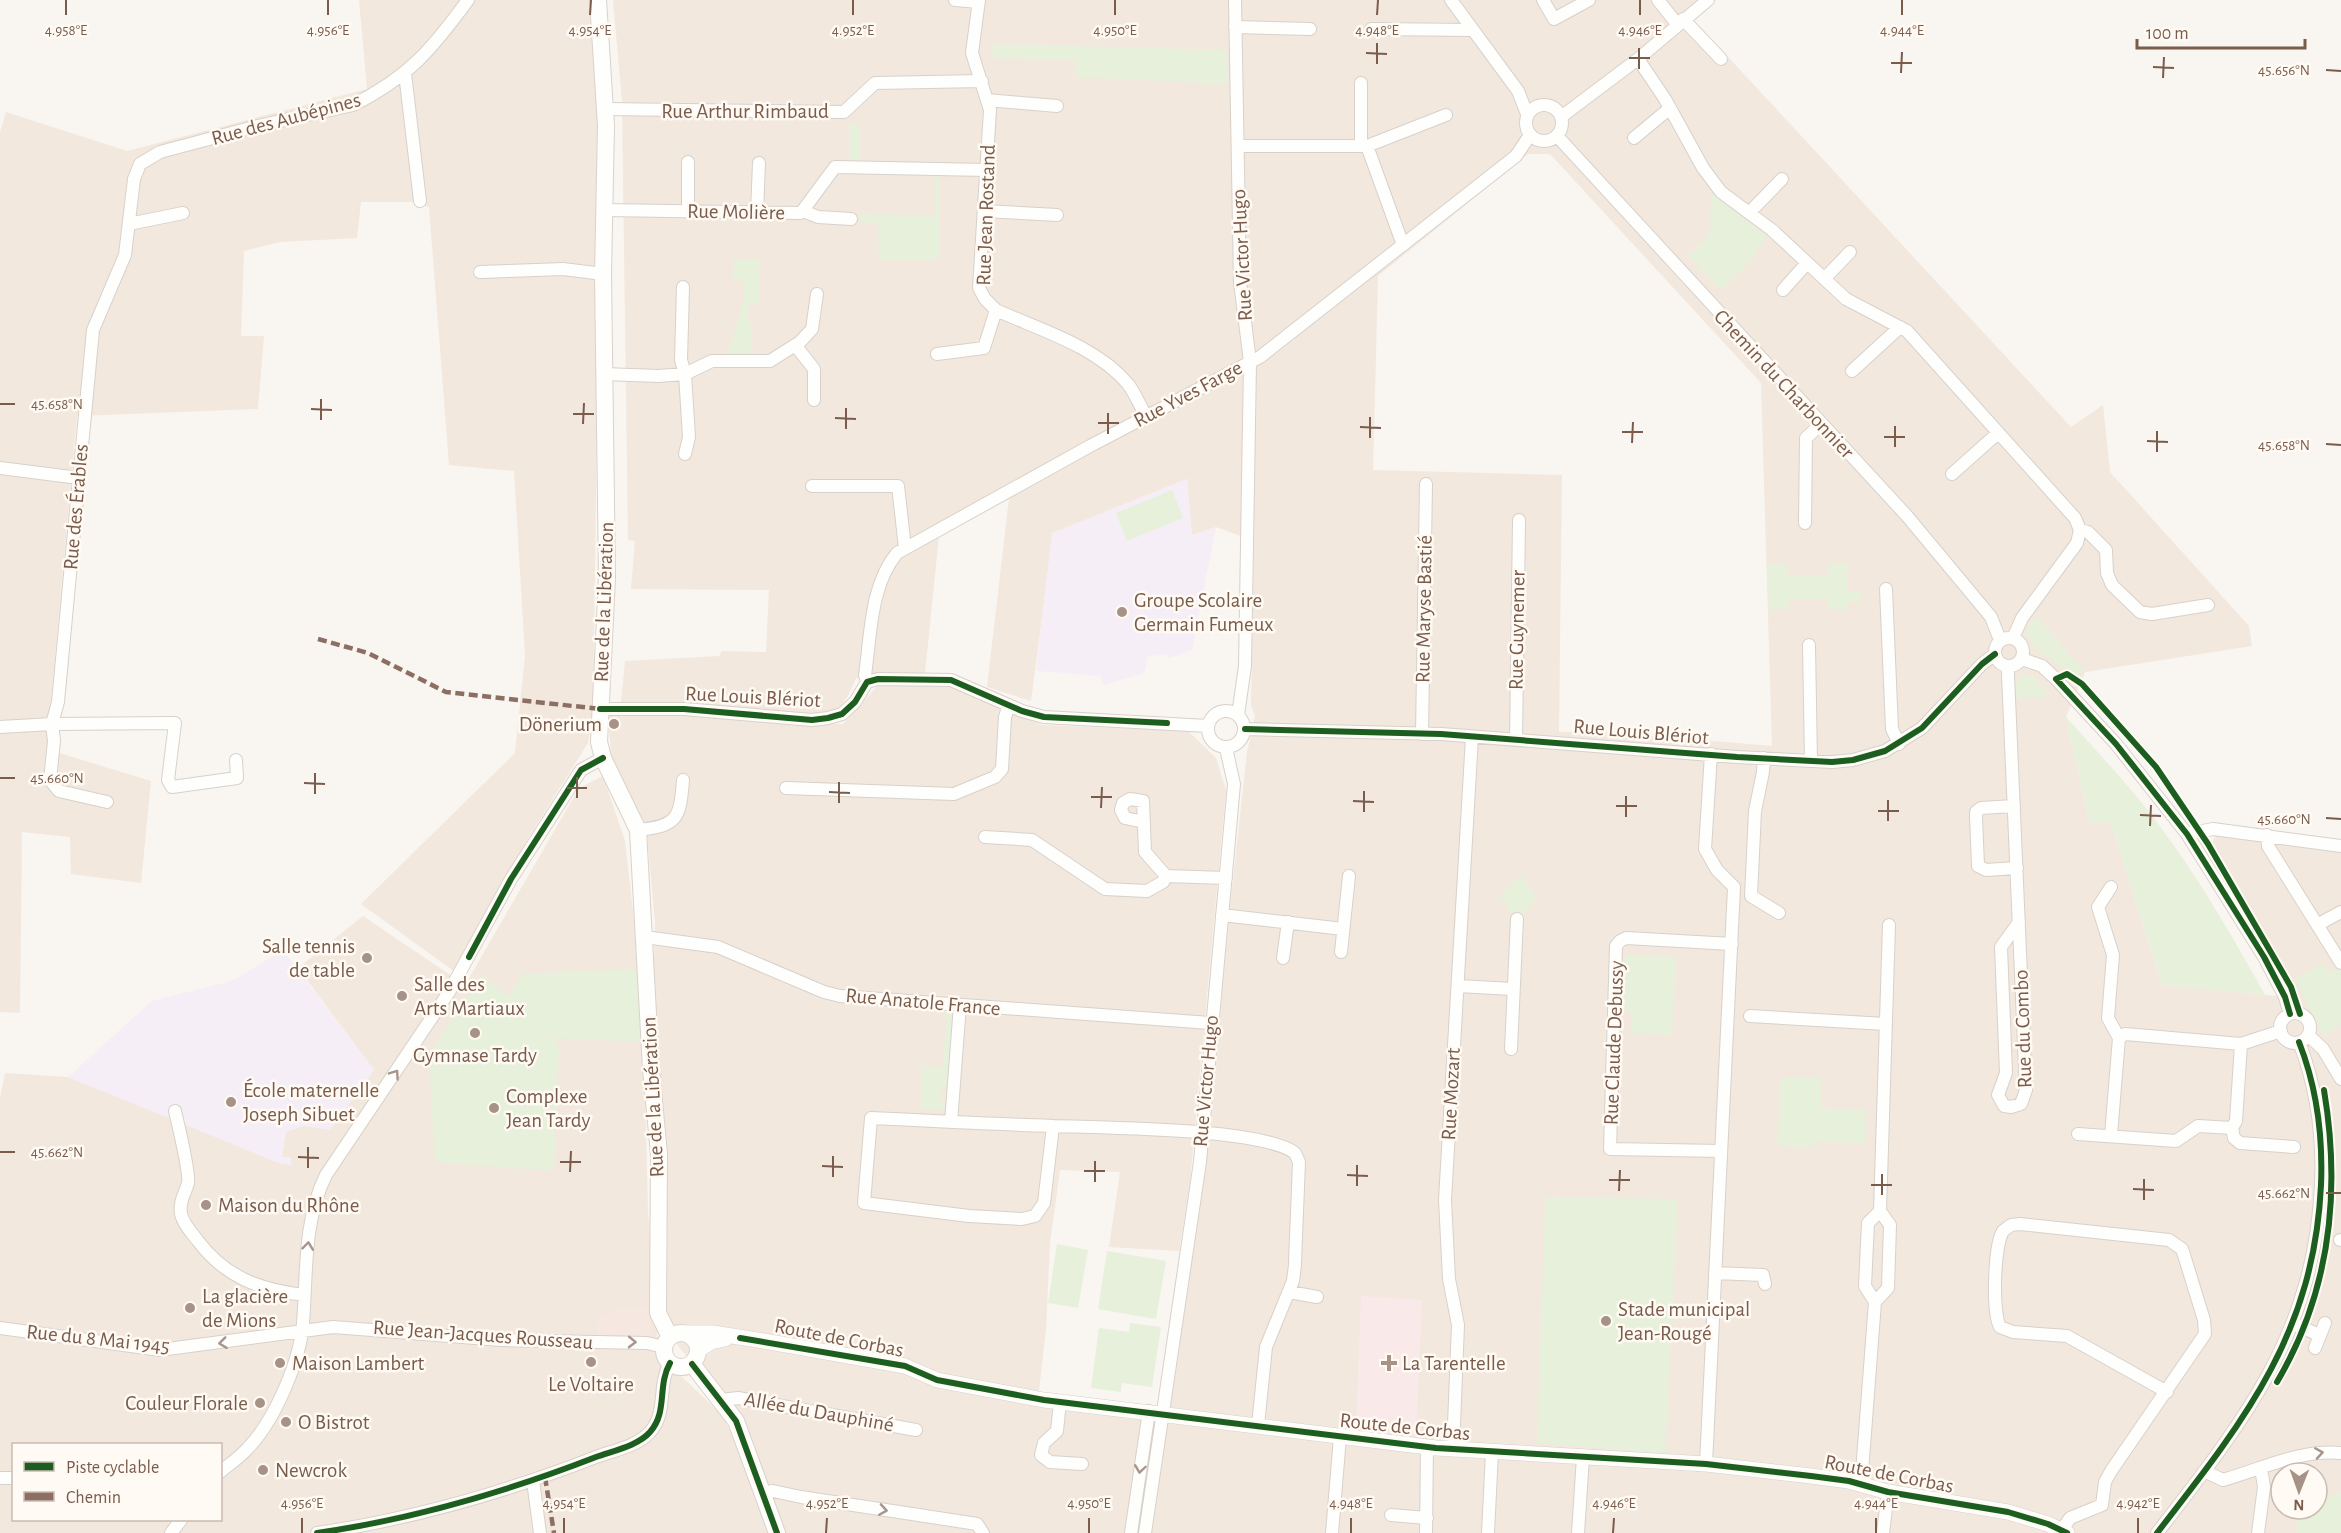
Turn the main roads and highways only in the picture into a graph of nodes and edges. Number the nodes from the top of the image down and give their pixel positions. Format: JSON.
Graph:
{"nodes":[{"id":1,"x":598,"y":0,"type":"edge"},
{"id":2,"x":673,"y":1339,"type":"junction"},
{"id":3,"x":695,"y":1357,"type":"junction"},
{"id":4,"x":777,"y":1533,"type":"edge"}],
"edges":[{"from":1,"to":2,"type":"main road","name":"Rue de la Libération"},
{"from":2,"to":3,"type":"main road"},
{"from":2,"to":3,"type":"main road"},
{"from":3,"to":4,"type":"main road"}]}
